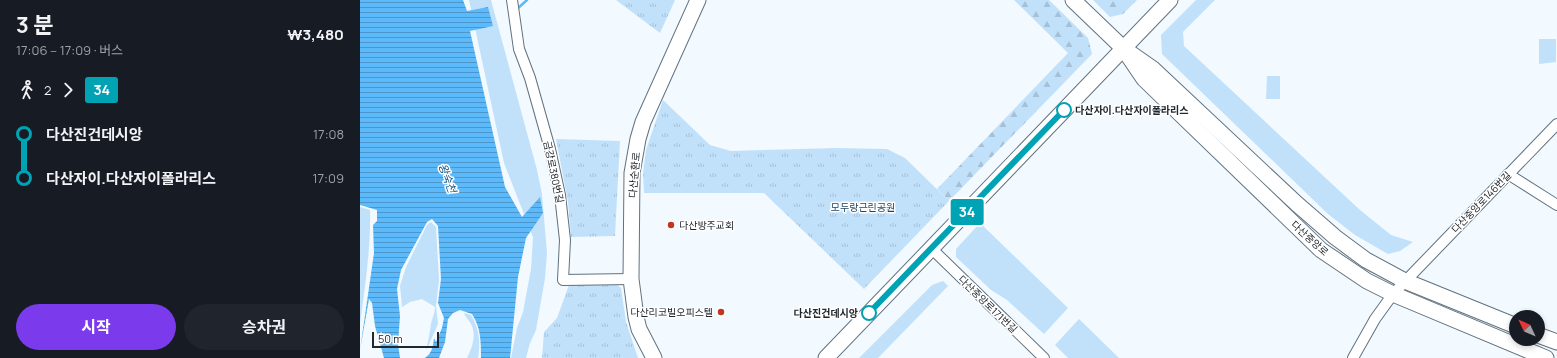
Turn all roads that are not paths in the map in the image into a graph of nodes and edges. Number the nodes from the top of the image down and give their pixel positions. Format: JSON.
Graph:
{"nodes":[{"id":1,"x":512,"y":0,"type":"edge"},
{"id":2,"x":689,"y":0,"type":"edge"},
{"id":3,"x":698,"y":0,"type":"edge"},
{"id":4,"x":1073,"y":0,"type":"edge"},
{"id":5,"x":1170,"y":0,"type":"edge"},
{"id":6,"x":1123,"y":48,"type":"junction"},
{"id":7,"x":1557,"y":124,"type":"edge"},
{"id":8,"x":1508,"y":174,"type":"junction"},
{"id":9,"x":1557,"y":205,"type":"edge"},
{"id":10,"x":932,"y":249,"type":"junction"},
{"id":11,"x":629,"y":278,"type":"junction"},
{"id":12,"x":1405,"y":281,"type":"junction"},
{"id":13,"x":1393,"y":294,"type":"junction"},
{"id":14,"x":1509,"y":323,"type":"edge"},
{"id":15,"x":1545,"y":338,"type":"edge"},
{"id":16,"x":1557,"y":342,"type":"edge"},
{"id":17,"x":644,"y":358,"type":"edge"},
{"id":18,"x":654,"y":358,"type":"edge"},
{"id":19,"x":826,"y":358,"type":"edge"},
{"id":20,"x":1044,"y":358,"type":"edge"},
{"id":21,"x":1353,"y":358,"type":"edge"},
{"id":22,"x":1546,"y":358,"type":"edge"}],
"edges":[{"from":1,"to":11,"type":"street","name":"금강로380번길"},
{"from":2,"to":11,"type":"street","name":"다산순환로"},
{"from":3,"to":11,"type":"street","name":"다산순환로"},
{"from":4,"to":6,"type":"street","name":"다산중앙로"},
{"from":5,"to":6,"type":"street"},
{"from":6,"to":10,"type":"street"},
{"from":6,"to":12,"type":"street","name":"다산중앙로"},
{"from":6,"to":13,"type":"street","name":"다산중앙로"},
{"from":7,"to":8,"type":"street","name":"다산중앙로146번길"},
{"from":8,"to":9,"type":"street"},
{"from":8,"to":12,"type":"street","name":"다산중앙로146번길"},
{"from":10,"to":19,"type":"street"},
{"from":10,"to":20,"type":"street","name":"다산중앙로171번길"},
{"from":11,"to":17,"type":"street","name":"다산순환로"},
{"from":11,"to":18,"type":"street","name":"다산순환로"},
{"from":12,"to":13,"type":"street","name":"다산중앙로146번길"},
{"from":12,"to":14,"type":"street","name":"다산중앙로"},
{"from":13,"to":21,"type":"street","name":"다산중앙로146번길"},
{"from":13,"to":22,"type":"street","name":"다산중앙로"},
{"from":15,"to":16,"type":"street"}]}
